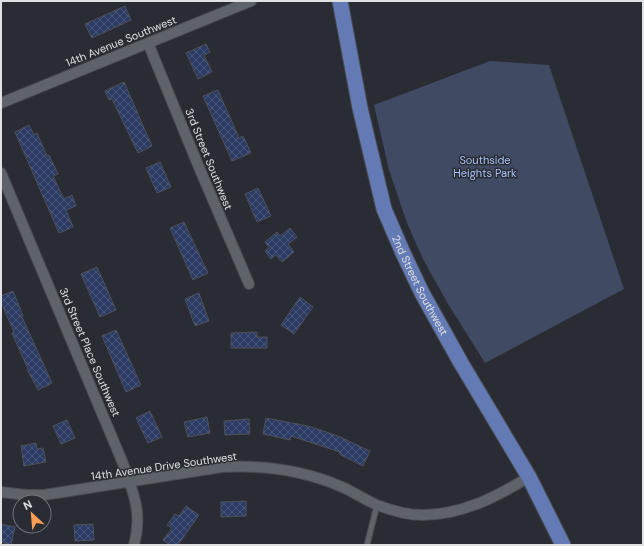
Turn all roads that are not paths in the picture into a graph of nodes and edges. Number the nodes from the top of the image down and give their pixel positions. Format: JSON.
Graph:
{"nodes":[{"id":1,"x":251,"y":1,"type":"edge"},
{"id":2,"x":340,"y":1,"type":"edge"},
{"id":3,"x":148,"y":42,"type":"junction"},
{"id":4,"x":1,"y":103,"type":"edge"},
{"id":5,"x":1,"y":173,"type":"edge"},
{"id":6,"x":249,"y":284,"type":"dead end"},
{"id":7,"x":529,"y":477,"type":"junction"},
{"id":8,"x":130,"y":482,"type":"junction"},
{"id":9,"x":1,"y":492,"type":"edge"},
{"id":10,"x":377,"y":505,"type":"junction"},
{"id":11,"x":134,"y":545,"type":"edge"},
{"id":12,"x":366,"y":545,"type":"edge"},
{"id":13,"x":563,"y":545,"type":"edge"}],
"edges":[{"from":1,"to":3,"type":"street","name":"14th Avenue Southwest"},
{"from":2,"to":7,"type":"main road","name":"2nd Street Southwest"},
{"from":3,"to":4,"type":"street","name":"14th Avenue Southwest"},
{"from":3,"to":6,"type":"street","name":"3rd Street Southwest"},
{"from":5,"to":8,"type":"street","name":"3rd Street Place Southwest"},
{"from":7,"to":10,"type":"street","name":"14th Avenue Drive Southwest"},
{"from":7,"to":13,"type":"main road","name":"2nd Street Southwest"},
{"from":8,"to":9,"type":"street","name":"14th Avenue Drive Southwest"},
{"from":8,"to":10,"type":"street","name":"14th Avenue Drive Southwest"},
{"from":8,"to":11,"type":"street","name":"3rd Street Place Southwest"},
{"from":10,"to":12,"type":"lane"}]}
